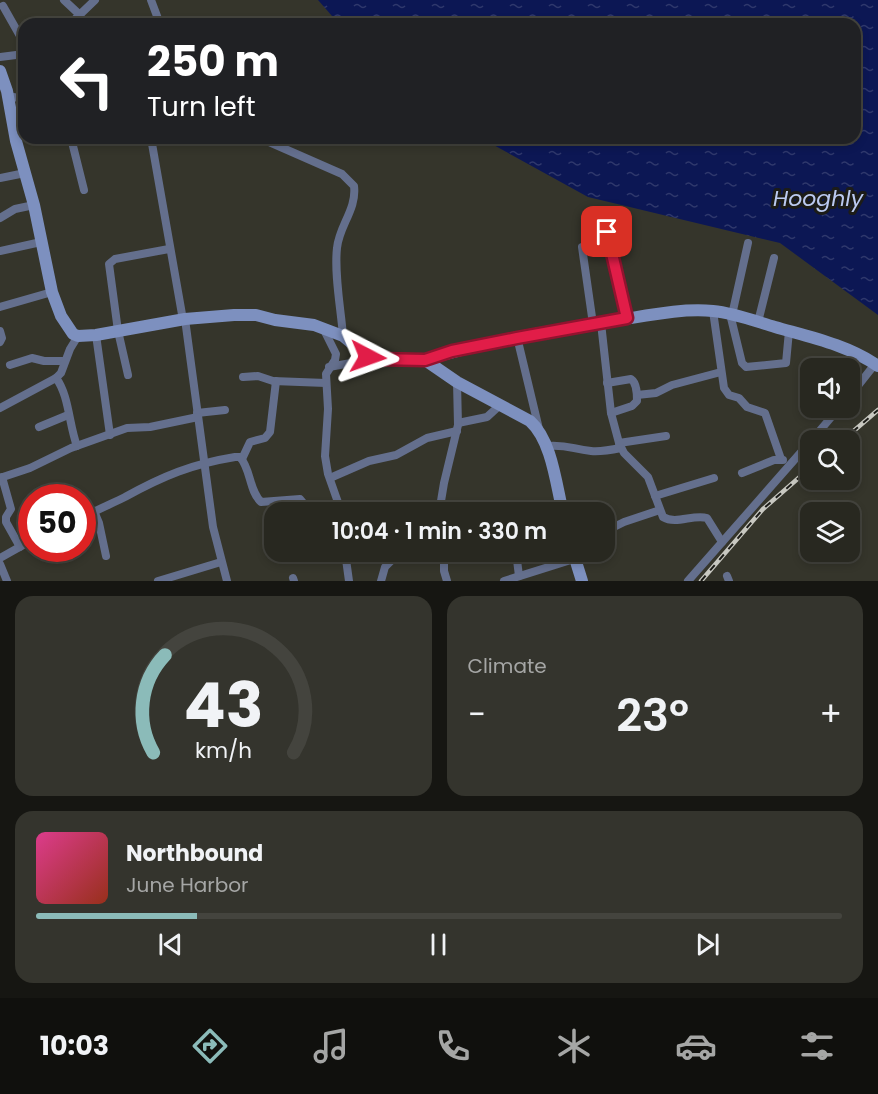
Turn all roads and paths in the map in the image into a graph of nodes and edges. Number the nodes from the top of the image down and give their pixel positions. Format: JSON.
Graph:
{"nodes":[{"id":1,"x":64,"y":0,"type":"edge"},
{"id":2,"x":95,"y":0,"type":"edge"},
{"id":3,"x":151,"y":0,"type":"edge"},
{"id":4,"x":3,"y":6,"type":"dead end"},
{"id":5,"x":80,"y":15,"type":"junction"},
{"id":6,"x":77,"y":18,"type":"edge"},
{"id":7,"x":158,"y":18,"type":"edge"},
{"id":8,"x":18,"y":32,"type":"edge"},
{"id":9,"x":18,"y":55,"type":"edge"},
{"id":10,"x":0,"y":57,"type":"edge"},
{"id":11,"x":0,"y":71,"type":"edge"},
{"id":12,"x":8,"y":96,"type":"junction"},
{"id":13,"x":18,"y":98,"type":"edge"},
{"id":14,"x":72,"y":144,"type":"edge"},
{"id":15,"x":152,"y":144,"type":"edge"},
{"id":16,"x":274,"y":144,"type":"edge"},
{"id":17,"x":25,"y":173,"type":"junction"},
{"id":18,"x":0,"y":178,"type":"edge"},
{"id":19,"x":84,"y":190,"type":"dead end"},
{"id":20,"x":34,"y":205,"type":"junction"},
{"id":21,"x":601,"y":213,"type":"dead end"},
{"id":22,"x":0,"y":218,"type":"edge"},
{"id":23,"x":41,"y":242,"type":"junction"},
{"id":24,"x":748,"y":243,"type":"dead end"},
{"id":25,"x":582,"y":247,"type":"dead end"},
{"id":26,"x":170,"y":249,"type":"junction"},
{"id":27,"x":0,"y":251,"type":"edge"},
{"id":28,"x":774,"y":258,"type":"dead end"},
{"id":29,"x":52,"y":292,"type":"junction"},
{"id":30,"x":0,"y":307,"type":"edge"},
{"id":31,"x":713,"y":311,"type":"junction"},
{"id":32,"x":731,"y":314,"type":"junction"},
{"id":33,"x":627,"y":318,"type":"junction"},
{"id":34,"x":184,"y":320,"type":"junction"},
{"id":35,"x":758,"y":322,"type":"junction"},
{"id":36,"x":597,"y":323,"type":"junction"},
{"id":37,"x":323,"y":328,"type":"junction"},
{"id":38,"x":0,"y":331,"type":"edge"},
{"id":39,"x":118,"y":331,"type":"junction"},
{"id":40,"x":789,"y":331,"type":"junction"},
{"id":41,"x":96,"y":335,"type":"junction"},
{"id":42,"x":78,"y":336,"type":"junction"},
{"id":43,"x":343,"y":336,"type":"junction"},
{"id":44,"x":517,"y":338,"type":"junction"},
{"id":45,"x":0,"y":342,"type":"edge"},
{"id":46,"x":376,"y":359,"type":"junction"},
{"id":47,"x":64,"y":360,"type":"junction"},
{"id":48,"x":425,"y":360,"type":"junction"},
{"id":49,"x":10,"y":365,"type":"dead end"},
{"id":50,"x":877,"y":365,"type":"edge"},
{"id":51,"x":329,"y":368,"type":"junction"},
{"id":52,"x":721,"y":372,"type":"junction"},
{"id":53,"x":129,"y":375,"type":"dead end"},
{"id":54,"x":56,"y":378,"type":"junction"},
{"id":55,"x":243,"y":378,"type":"dead end"},
{"id":56,"x":276,"y":381,"type":"junction"},
{"id":57,"x":457,"y":382,"type":"junction"},
{"id":58,"x":326,"y":383,"type":"junction"},
{"id":59,"x":607,"y":383,"type":"junction"},
{"id":60,"x":860,"y":384,"type":"edge"},
{"id":61,"x":638,"y":395,"type":"junction"},
{"id":62,"x":499,"y":406,"type":"junction"},
{"id":63,"x":0,"y":408,"type":"edge"},
{"id":64,"x":225,"y":410,"type":"dead end"},
{"id":65,"x":611,"y":412,"type":"junction"},
{"id":66,"x":197,"y":415,"type":"junction"},
{"id":67,"x":68,"y":416,"type":"junction"},
{"id":68,"x":830,"y":418,"type":"edge"},
{"id":69,"x":39,"y":427,"type":"dead end"},
{"id":70,"x":458,"y":427,"type":"junction"},
{"id":71,"x":539,"y":429,"type":"junction"},
{"id":72,"x":820,"y":430,"type":"edge"},
{"id":73,"x":110,"y":435,"type":"junction"},
{"id":74,"x":666,"y":436,"type":"dead end"},
{"id":75,"x":77,"y":446,"type":"junction"},
{"id":76,"x":546,"y":446,"type":"junction"},
{"id":77,"x":620,"y":446,"type":"junction"},
{"id":78,"x":800,"y":452,"type":"edge"},
{"id":79,"x":242,"y":459,"type":"junction"},
{"id":80,"x":780,"y":459,"type":"junction"},
{"id":81,"x":205,"y":462,"type":"junction"},
{"id":82,"x":790,"y":464,"type":"junction"},
{"id":83,"x":742,"y":473,"type":"dead end"},
{"id":84,"x":1,"y":477,"type":"edge"},
{"id":85,"x":330,"y":478,"type":"junction"},
{"id":86,"x":714,"y":478,"type":"dead end"},
{"id":87,"x":655,"y":496,"type":"junction"},
{"id":88,"x":302,"y":502,"type":"edge"},
{"id":89,"x":338,"y":502,"type":"edge"},
{"id":90,"x":441,"y":502,"type":"edge"},
{"id":91,"x":560,"y":502,"type":"edge"},
{"id":92,"x":96,"y":510,"type":"edge"},
{"id":93,"x":660,"y":510,"type":"junction"},
{"id":94,"x":96,"y":516,"type":"edge"},
{"id":95,"x":615,"y":526,"type":"edge"},
{"id":96,"x":722,"y":542,"type":"junction"},
{"id":97,"x":18,"y":543,"type":"edge"},
{"id":98,"x":18,"y":548,"type":"edge"},
{"id":99,"x":106,"y":556,"type":"dead end"},
{"id":100,"x":0,"y":558,"type":"edge"},
{"id":101,"x":221,"y":562,"type":"junction"},
{"id":102,"x":346,"y":562,"type":"edge"},
{"id":103,"x":390,"y":562,"type":"edge"},
{"id":104,"x":444,"y":562,"type":"edge"},
{"id":105,"x":517,"y":562,"type":"edge"},
{"id":106,"x":556,"y":562,"type":"edge"},
{"id":107,"x":576,"y":562,"type":"edge"},
{"id":108,"x":0,"y":564,"type":"edge"},
{"id":109,"x":519,"y":576,"type":"junction"},
{"id":110,"x":7,"y":581,"type":"edge"},
{"id":111,"x":158,"y":581,"type":"edge"},
{"id":112,"x":227,"y":581,"type":"edge"},
{"id":113,"x":349,"y":581,"type":"edge"},
{"id":114,"x":381,"y":581,"type":"edge"},
{"id":115,"x":447,"y":581,"type":"edge"},
{"id":116,"x":504,"y":581,"type":"edge"},
{"id":117,"x":582,"y":581,"type":"edge"},
{"id":118,"x":688,"y":581,"type":"edge"}],
"edges":[{"from":1,"to":5,"type":"street"},
{"from":2,"to":5,"type":"street"},
{"from":3,"to":7,"type":"street"},
{"from":4,"to":8,"type":"street"},
{"from":5,"to":6,"type":"street"},
{"from":9,"to":10,"type":"street"},
{"from":11,"to":12,"type":"main road"},
{"from":12,"to":13,"type":"street"},
{"from":12,"to":17,"type":"main road"},
{"from":14,"to":19,"type":"street"},
{"from":15,"to":26,"type":"street"},
{"from":16,"to":43,"type":"street"},
{"from":17,"to":18,"type":"street"},
{"from":17,"to":20,"type":"main road"},
{"from":20,"to":22,"type":"street"},
{"from":20,"to":23,"type":"main road"},
{"from":21,"to":33,"type":"street"},
{"from":23,"to":27,"type":"street"},
{"from":23,"to":29,"type":"main road"},
{"from":24,"to":32,"type":"street"},
{"from":25,"to":36,"type":"street"},
{"from":26,"to":34,"type":"street"},
{"from":26,"to":39,"type":"street"},
{"from":28,"to":35,"type":"street"},
{"from":29,"to":30,"type":"street"},
{"from":29,"to":42,"type":"main road"},
{"from":31,"to":32,"type":"main road"},
{"from":31,"to":33,"type":"main road"},
{"from":31,"to":52,"type":"street"},
{"from":32,"to":35,"type":"main road"},
{"from":32,"to":40,"type":"street"},
{"from":33,"to":36,"type":"main road"},
{"from":34,"to":37,"type":"main road"},
{"from":34,"to":39,"type":"main road"},
{"from":34,"to":66,"type":"street"},
{"from":35,"to":40,"type":"main road"},
{"from":36,"to":44,"type":"main road"},
{"from":36,"to":59,"type":"street"},
{"from":37,"to":43,"type":"main road"},
{"from":37,"to":51,"type":"street"},
{"from":38,"to":45,"type":"street"},
{"from":39,"to":41,"type":"main road"},
{"from":39,"to":53,"type":"street"},
{"from":40,"to":50,"type":"main road"},
{"from":41,"to":42,"type":"main road"},
{"from":41,"to":73,"type":"street"},
{"from":42,"to":47,"type":"street"},
{"from":43,"to":46,"type":"main road"},
{"from":44,"to":48,"type":"main road"},
{"from":44,"to":71,"type":"street"},
{"from":46,"to":48,"type":"main road"},
{"from":46,"to":51,"type":"street"},
{"from":47,"to":49,"type":"street"},
{"from":47,"to":54,"type":"street"},
{"from":48,"to":57,"type":"main road"},
{"from":50,"to":60,"type":"street"},
{"from":51,"to":58,"type":"street"},
{"from":52,"to":61,"type":"street"},
{"from":52,"to":80,"type":"street"},
{"from":54,"to":63,"type":"street"},
{"from":54,"to":67,"type":"street"},
{"from":55,"to":56,"type":"street"},
{"from":56,"to":58,"type":"street"},
{"from":56,"to":79,"type":"street"},
{"from":57,"to":62,"type":"main road"},
{"from":57,"to":70,"type":"street"},
{"from":58,"to":85,"type":"street"},
{"from":59,"to":61,"type":"street"},
{"from":59,"to":65,"type":"street"},
{"from":61,"to":65,"type":"street"},
{"from":62,"to":70,"type":"street"},
{"from":62,"to":71,"type":"main road"},
{"from":64,"to":66,"type":"street"},
{"from":65,"to":77,"type":"street"},
{"from":66,"to":73,"type":"street"},
{"from":66,"to":81,"type":"street"},
{"from":67,"to":69,"type":"street"},
{"from":67,"to":75,"type":"street"},
{"from":68,"to":72,"type":"street"},
{"from":70,"to":85,"type":"street"},
{"from":70,"to":90,"type":"street"},
{"from":71,"to":76,"type":"main road"},
{"from":73,"to":75,"type":"street"},
{"from":74,"to":77,"type":"street"},
{"from":75,"to":84,"type":"street"},
{"from":76,"to":77,"type":"street"},
{"from":76,"to":91,"type":"main road"},
{"from":77,"to":87,"type":"street"},
{"from":78,"to":82,"type":"street"},
{"from":79,"to":81,"type":"street"},
{"from":79,"to":88,"type":"street"},
{"from":80,"to":82,"type":"street"},
{"from":80,"to":83,"type":"street"},
{"from":81,"to":92,"type":"street"},
{"from":81,"to":101,"type":"street"},
{"from":82,"to":96,"type":"street"},
{"from":84,"to":97,"type":"street"},
{"from":85,"to":89,"type":"street"},
{"from":86,"to":87,"type":"street"},
{"from":87,"to":93,"type":"street"},
{"from":93,"to":95,"type":"street"},
{"from":93,"to":96,"type":"street"},
{"from":94,"to":99,"type":"street"},
{"from":96,"to":118,"type":"street"},
{"from":98,"to":100,"type":"street"},
{"from":101,"to":111,"type":"street"},
{"from":101,"to":112,"type":"street"},
{"from":102,"to":113,"type":"street"},
{"from":103,"to":114,"type":"street"},
{"from":104,"to":115,"type":"street"},
{"from":105,"to":109,"type":"street"},
{"from":106,"to":109,"type":"street"},
{"from":107,"to":117,"type":"main road"},
{"from":108,"to":110,"type":"street"},
{"from":109,"to":116,"type":"street"}]}
